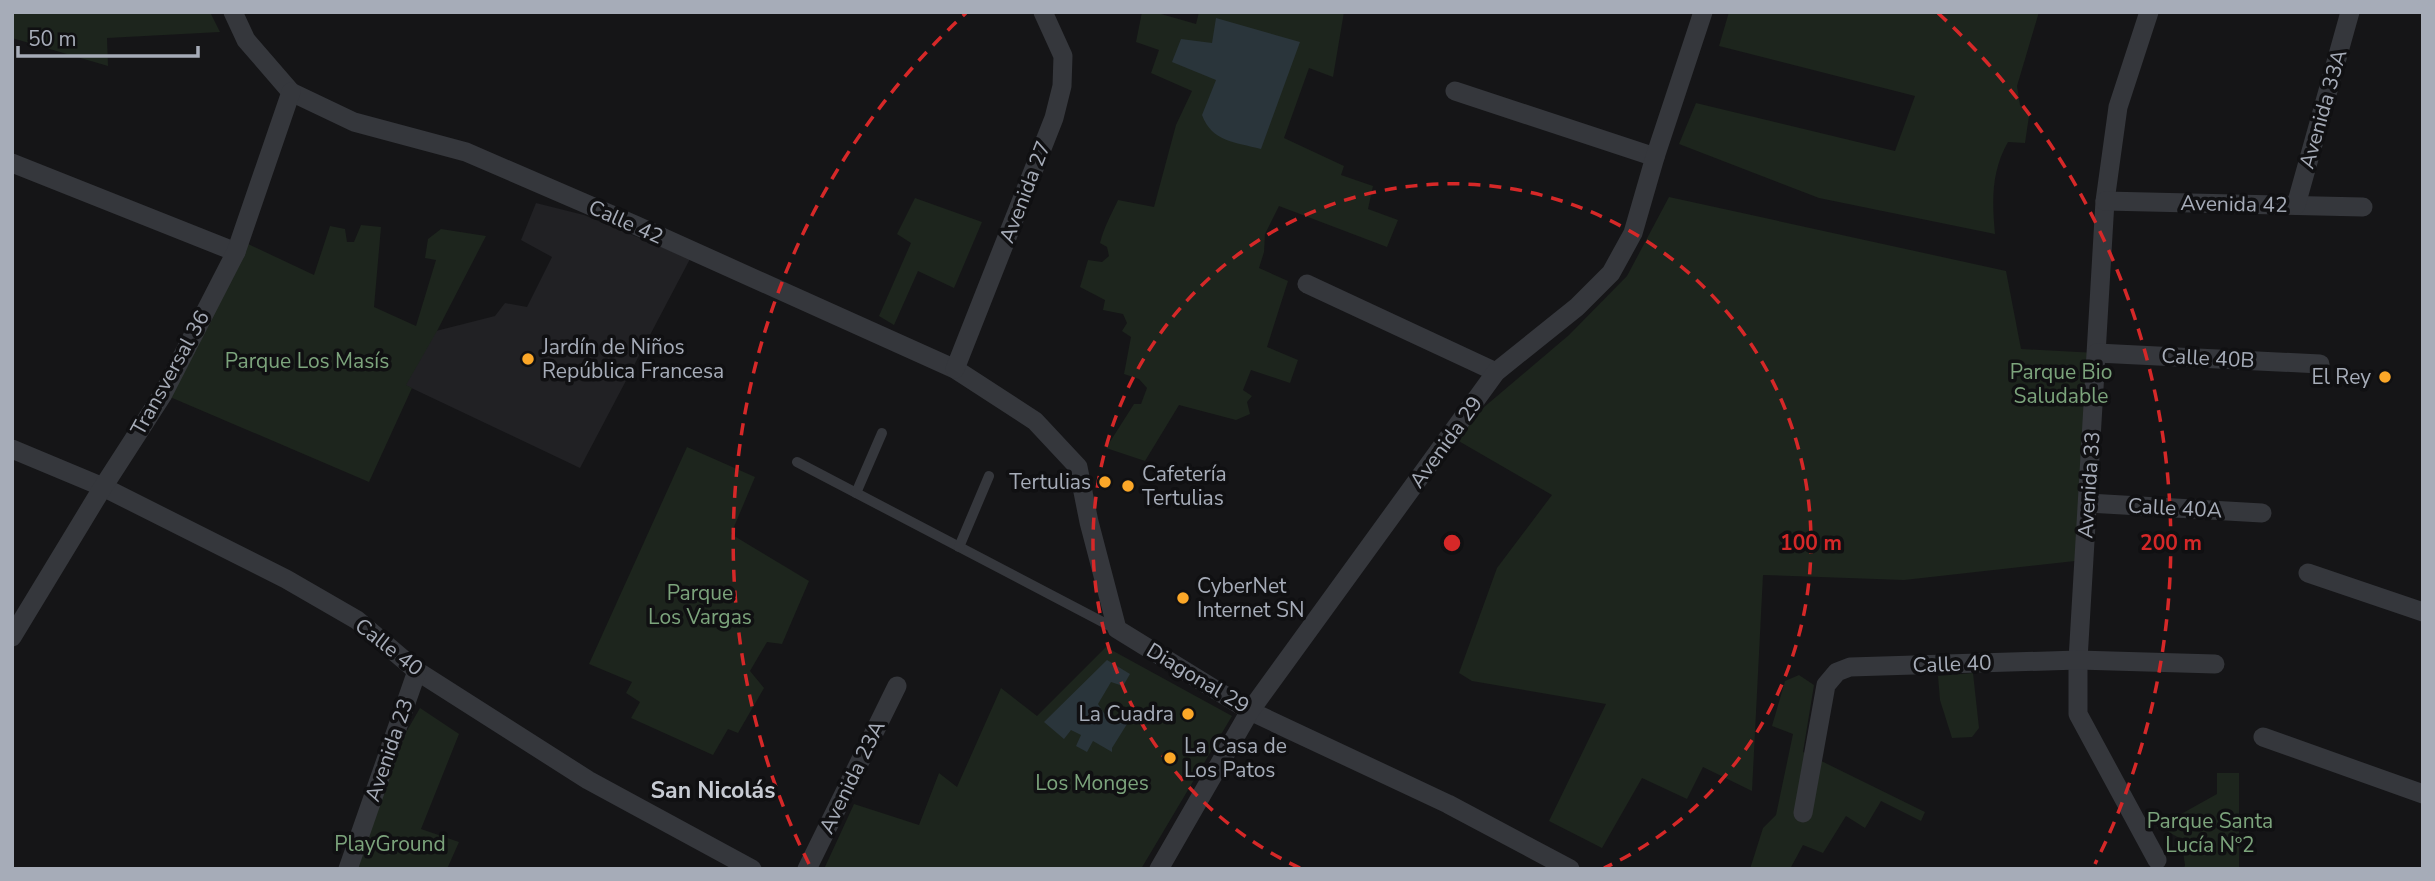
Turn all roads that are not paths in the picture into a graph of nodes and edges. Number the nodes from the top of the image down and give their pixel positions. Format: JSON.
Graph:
{"nodes":[{"id":1,"x":233,"y":12,"type":"edge"},
{"id":2,"x":1043,"y":12,"type":"edge"},
{"id":3,"x":1703,"y":12,"type":"edge"},
{"id":4,"x":2149,"y":12,"type":"edge"},
{"id":5,"x":2350,"y":12,"type":"edge"},
{"id":6,"x":1455,"y":91,"type":"dead end"},
{"id":7,"x":291,"y":92,"type":"junction"},
{"id":8,"x":1655,"y":157,"type":"junction"},
{"id":9,"x":14,"y":169,"type":"edge"},
{"id":10,"x":2105,"y":201,"type":"junction"},
{"id":11,"x":2296,"y":205,"type":"junction"},
{"id":12,"x":2363,"y":207,"type":"dead end"},
{"id":13,"x":236,"y":253,"type":"junction"},
{"id":14,"x":1307,"y":284,"type":"dead end"},
{"id":15,"x":2097,"y":353,"type":"junction"},
{"id":16,"x":2320,"y":363,"type":"dead end"},
{"id":17,"x":956,"y":369,"type":"junction"},
{"id":18,"x":1496,"y":372,"type":"junction"},
{"id":19,"x":882,"y":433,"type":"dead end"},
{"id":20,"x":12,"y":449,"type":"edge"},
{"id":21,"x":797,"y":462,"type":"dead end"},
{"id":22,"x":989,"y":476,"type":"dead end"},
{"id":23,"x":103,"y":487,"type":"junction"},
{"id":24,"x":856,"y":493,"type":"junction"},
{"id":25,"x":2088,"y":503,"type":"junction"},
{"id":26,"x":2262,"y":513,"type":"dead end"},
{"id":27,"x":959,"y":547,"type":"junction"},
{"id":28,"x":2308,"y":573,"type":"dead end"},
{"id":29,"x":2423,"y":612,"type":"edge"},
{"id":30,"x":1117,"y":629,"type":"junction"},
{"id":31,"x":12,"y":637,"type":"edge"},
{"id":32,"x":2078,"y":660,"type":"junction"},
{"id":33,"x":2215,"y":664,"type":"dead end"},
{"id":34,"x":417,"y":671,"type":"junction"},
{"id":35,"x":897,"y":686,"type":"dead end"},
{"id":36,"x":1250,"y":711,"type":"junction"},
{"id":37,"x":2263,"y":737,"type":"dead end"},
{"id":38,"x":2423,"y":794,"type":"edge"},
{"id":39,"x":1803,"y":813,"type":"dead end"},
{"id":40,"x":2157,"y":860,"type":"dead end"},
{"id":41,"x":348,"y":869,"type":"edge"},
{"id":42,"x":752,"y":869,"type":"edge"},
{"id":43,"x":807,"y":869,"type":"edge"},
{"id":44,"x":1159,"y":869,"type":"edge"},
{"id":45,"x":1570,"y":869,"type":"edge"}],
"edges":[{"from":1,"to":7,"type":"street"},
{"from":2,"to":17,"type":"street","name":"Avenida 27"},
{"from":3,"to":8,"type":"street","name":"Avenida 29"},
{"from":4,"to":10,"type":"street","name":"Avenida 33"},
{"from":5,"to":11,"type":"street","name":"Avenida 33A"},
{"from":6,"to":8,"type":"street"},
{"from":7,"to":13,"type":"street","name":"Transversal 36"},
{"from":7,"to":17,"type":"street","name":"Calle 42"},
{"from":8,"to":18,"type":"street","name":"Avenida 29"},
{"from":9,"to":13,"type":"street"},
{"from":10,"to":11,"type":"street","name":"Avenida 42"},
{"from":10,"to":15,"type":"street","name":"Avenida 33"},
{"from":11,"to":12,"type":"street","name":"Avenida 42"},
{"from":13,"to":23,"type":"street","name":"Transversal 36"},
{"from":14,"to":18,"type":"street"},
{"from":15,"to":16,"type":"street","name":"Calle 40B"},
{"from":15,"to":25,"type":"street","name":"Avenida 33"},
{"from":17,"to":30,"type":"street"},
{"from":18,"to":36,"type":"street","name":"Avenida 29"},
{"from":19,"to":24,"type":"lane"},
{"from":20,"to":23,"type":"street","name":"Calle 40"},
{"from":21,"to":24,"type":"lane"},
{"from":22,"to":27,"type":"lane"},
{"from":23,"to":31,"type":"street","name":"Transversal 36"},
{"from":23,"to":34,"type":"street","name":"Calle 40"},
{"from":24,"to":27,"type":"lane"},
{"from":25,"to":26,"type":"street","name":"Calle 40A"},
{"from":25,"to":32,"type":"street","name":"Avenida 33"},
{"from":27,"to":30,"type":"lane"},
{"from":28,"to":29,"type":"street"},
{"from":30,"to":36,"type":"street","name":"Diagonal 29"},
{"from":32,"to":33,"type":"street","name":"Calle 40"},
{"from":32,"to":39,"type":"street","name":"Calle 40"},
{"from":32,"to":40,"type":"street","name":"Avenida 33"},
{"from":34,"to":41,"type":"street","name":"Avenida 23"},
{"from":34,"to":42,"type":"street","name":"Calle 40"},
{"from":35,"to":43,"type":"street","name":"Avenida 23A"},
{"from":36,"to":44,"type":"street","name":"Avenida 29"},
{"from":36,"to":45,"type":"street","name":"Diagonal 29"},
{"from":37,"to":38,"type":"street"}]}
